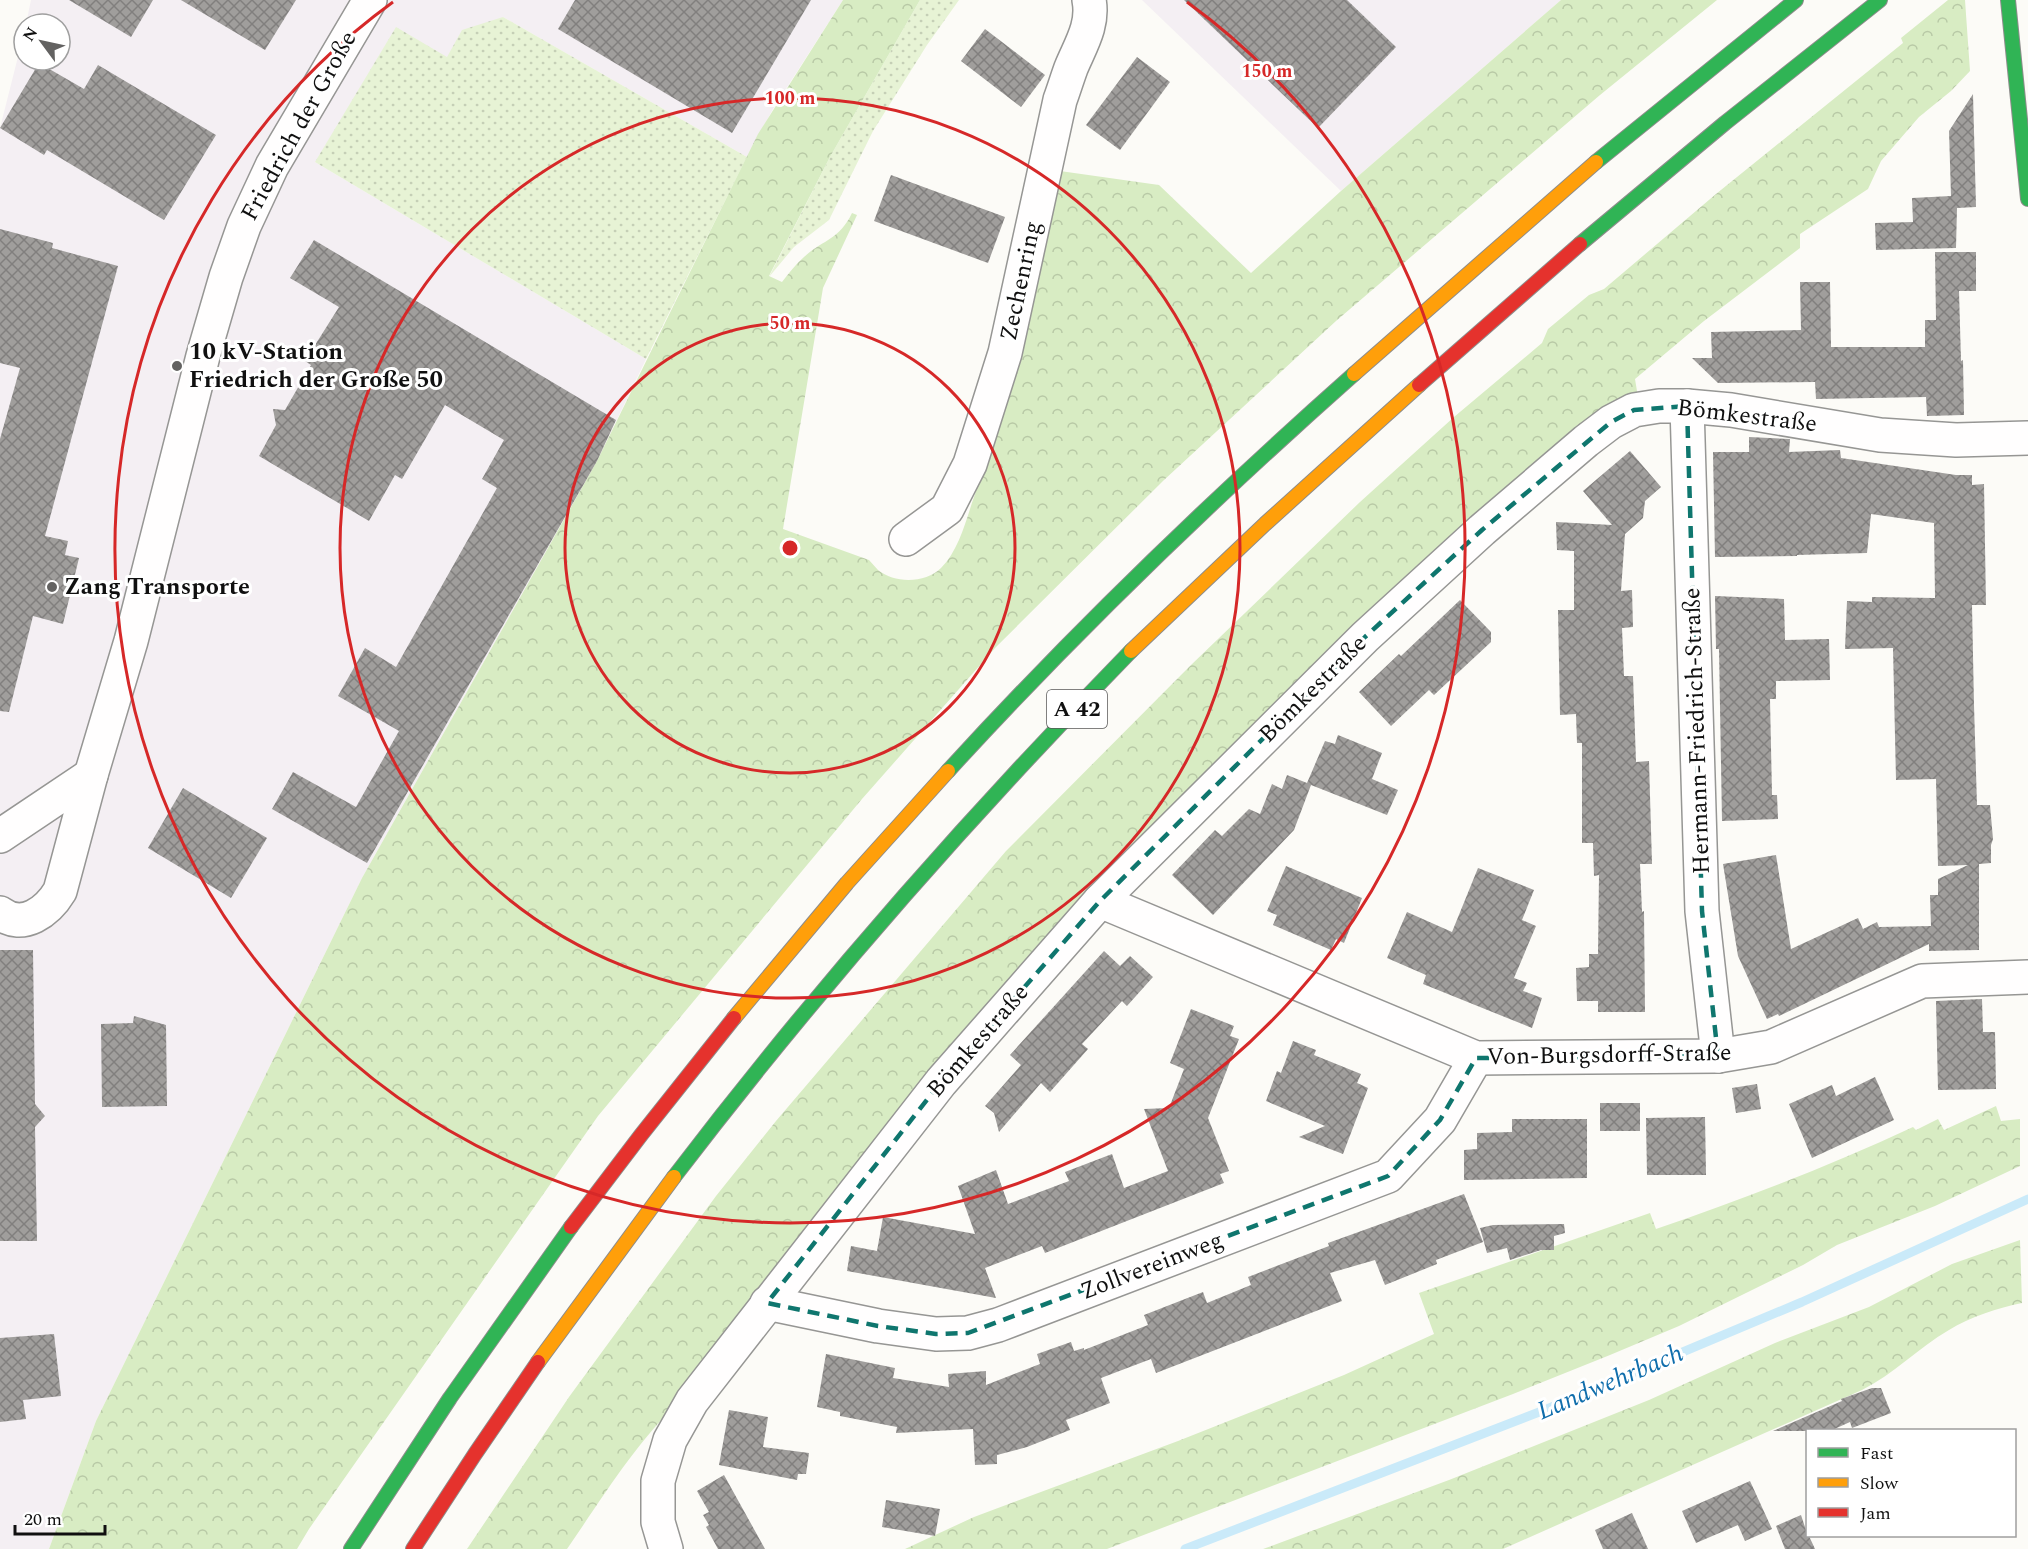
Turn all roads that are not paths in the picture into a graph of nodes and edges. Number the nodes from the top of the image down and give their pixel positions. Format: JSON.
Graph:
{"nodes":[{"id":1,"x":370,"y":0,"type":"edge"},
{"id":2,"x":1089,"y":0,"type":"edge"},
{"id":3,"x":1797,"y":0,"type":"edge"},
{"id":4,"x":1880,"y":0,"type":"edge"},
{"id":5,"x":2015,"y":4,"type":"edge"},
{"id":6,"x":2028,"y":200,"type":"edge"},
{"id":7,"x":1687,"y":406,"type":"junction"},
{"id":8,"x":2028,"y":438,"type":"edge"},
{"id":9,"x":906,"y":538,"type":"dead end"},
{"id":10,"x":91,"y":775,"type":"junction"},
{"id":11,"x":0,"y":836,"type":"edge"},
{"id":12,"x":1100,"y":901,"type":"junction"},
{"id":13,"x":0,"y":913,"type":"edge"},
{"id":14,"x":2028,"y":977,"type":"edge"},
{"id":15,"x":1718,"y":1056,"type":"junction"},
{"id":16,"x":1476,"y":1058,"type":"junction"},
{"id":17,"x":767,"y":1303,"type":"junction"},
{"id":18,"x":351,"y":1549,"type":"edge"},
{"id":19,"x":413,"y":1549,"type":"edge"},
{"id":20,"x":666,"y":1549,"type":"edge"}],
"edges":[{"from":1,"to":10,"type":"street","name":"Friedrich der Große"},
{"from":2,"to":9,"type":"street","name":"Zechenring"},
{"from":3,"to":18,"type":"main road","number":"A 42"},
{"from":4,"to":19,"type":"main road","number":"A 42"},
{"from":5,"to":6,"type":"main road"},
{"from":7,"to":8,"type":"street","name":"Bömkestraße"},
{"from":7,"to":12,"type":"street","name":"Bömkestraße"},
{"from":7,"to":15,"type":"street","name":"Hermann-Friedrich-Straße"},
{"from":10,"to":11,"type":"street"},
{"from":10,"to":13,"type":"street","name":"Friedrich der Große"},
{"from":12,"to":16,"type":"street","name":"Von-Burgsdorff-Straße"},
{"from":12,"to":17,"type":"street","name":"Bömkestraße"},
{"from":14,"to":15,"type":"street","name":"Von-Burgsdorff-Straße"},
{"from":15,"to":16,"type":"street","name":"Von-Burgsdorff-Straße"},
{"from":16,"to":17,"type":"street","name":"Zollvereinweg"},
{"from":17,"to":20,"type":"street","name":"Bömkestraße"}]}
